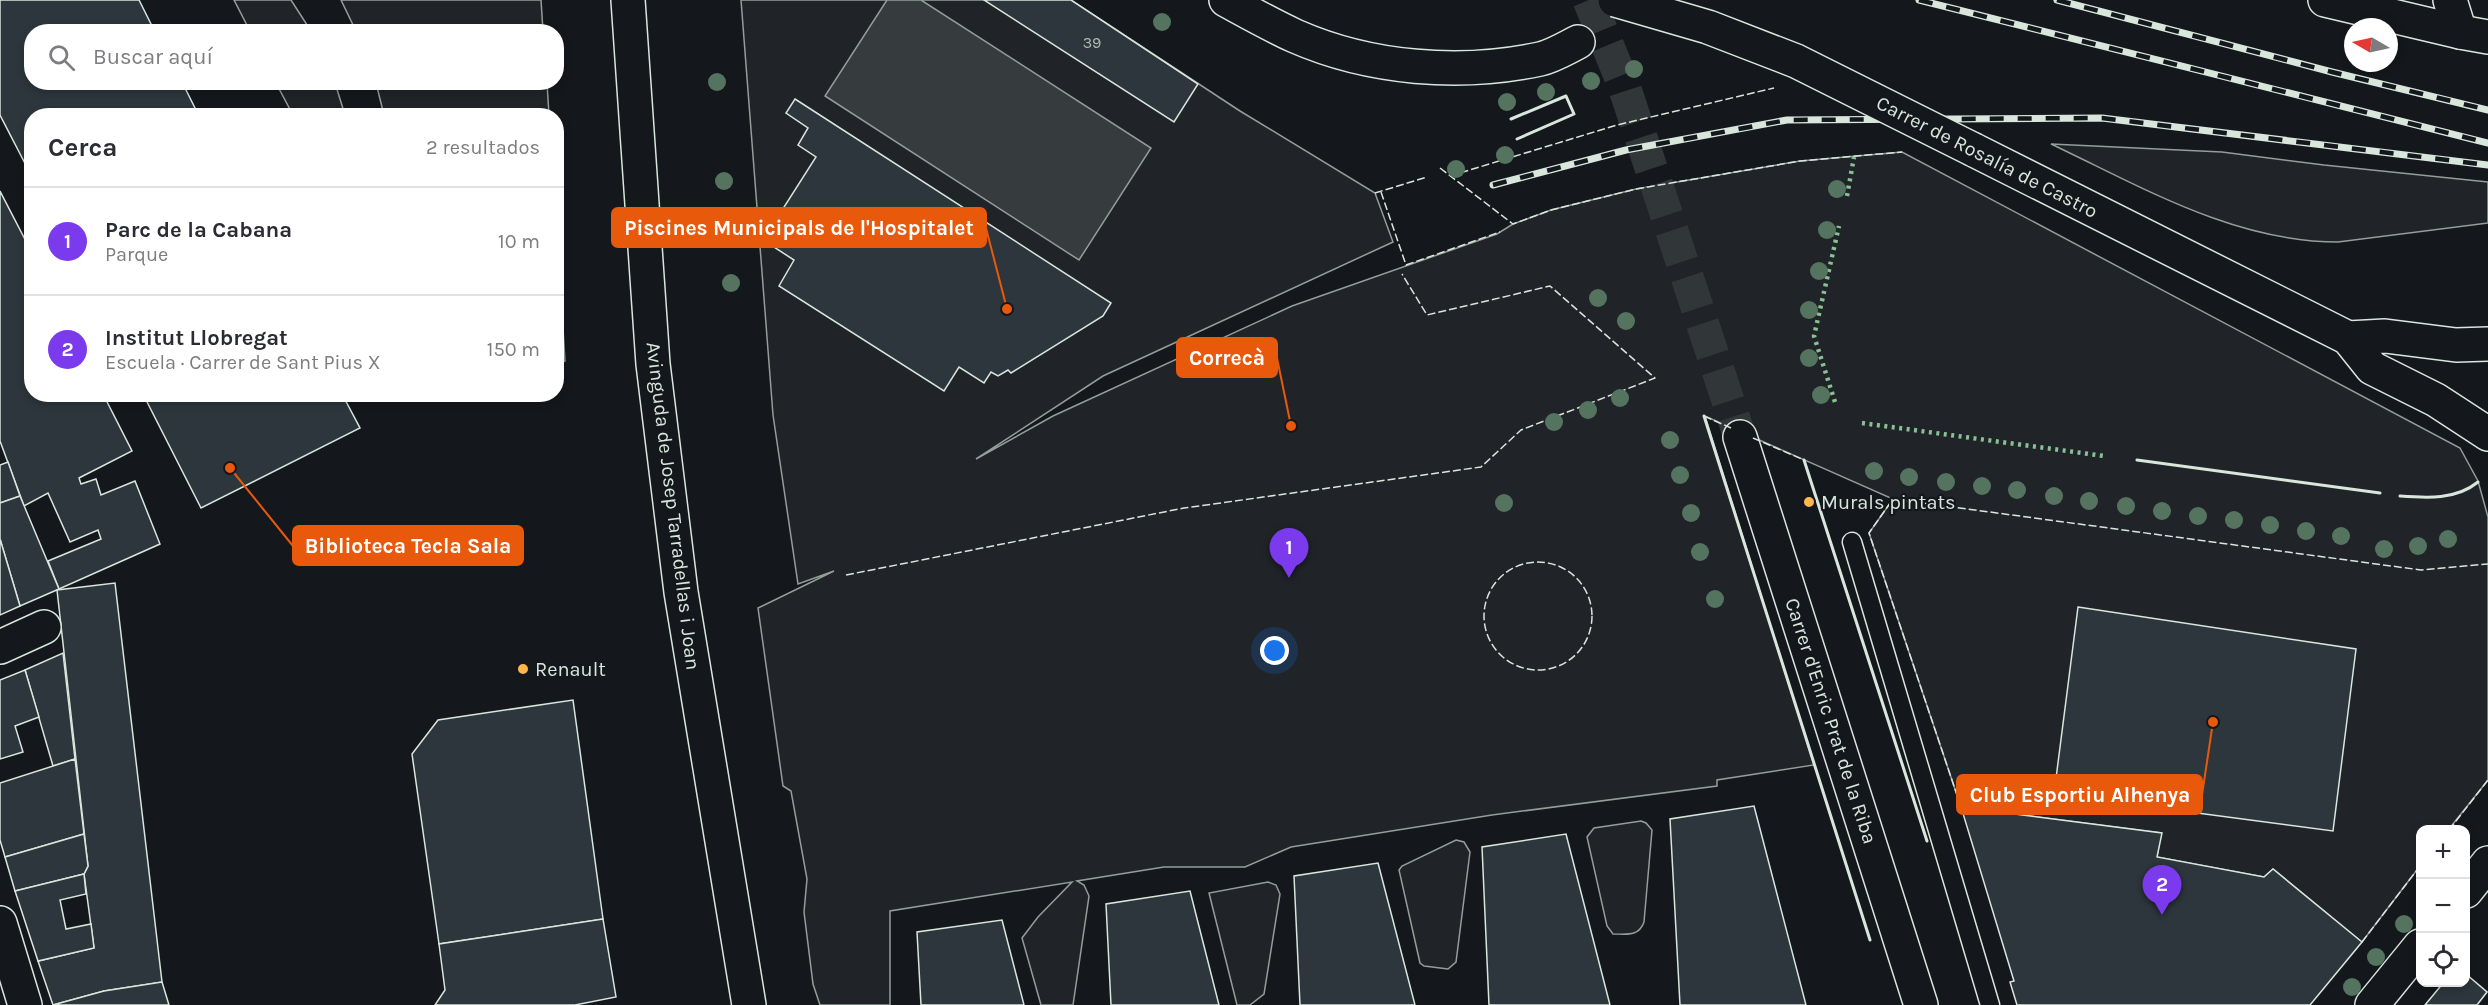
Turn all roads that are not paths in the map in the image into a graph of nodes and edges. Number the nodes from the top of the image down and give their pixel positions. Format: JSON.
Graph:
{"nodes":[{"id":1,"x":1226,"y":0,"type":"edge"},
{"id":2,"x":1616,"y":0,"type":"edge"},
{"id":3,"x":2325,"y":0,"type":"edge"},
{"id":4,"x":2450,"y":0,"type":"edge"},
{"id":5,"x":627,"y":1,"type":"edge"},
{"id":6,"x":2474,"y":34,"type":"edge"},
{"id":7,"x":1578,"y":42,"type":"dead end"},
{"id":8,"x":2348,"y":338,"type":"junction"},
{"id":9,"x":2488,"y":344,"type":"edge"},
{"id":10,"x":2488,"y":434,"type":"edge"},
{"id":11,"x":1740,"y":437,"type":"tunnel mouth"},
{"id":12,"x":1852,"y":542,"type":"dead end"},
{"id":13,"x":44,"y":627,"type":"dead end"},
{"id":14,"x":0,"y":647,"type":"edge"},
{"id":15,"x":2488,"y":863,"type":"edge"},
{"id":16,"x":2470,"y":886,"type":"edge"},
{"id":17,"x":0,"y":923,"type":"edge"},
{"id":18,"x":2416,"y":952,"type":"edge"},
{"id":19,"x":25,"y":1005,"type":"edge"},
{"id":20,"x":749,"y":1005,"type":"edge"},
{"id":21,"x":1921,"y":1005,"type":"edge"},
{"id":22,"x":1990,"y":1005,"type":"edge"},
{"id":23,"x":2372,"y":1005,"type":"edge"}],
"edges":[{"from":1,"to":7,"type":"street"},
{"from":2,"to":8,"type":"street","name":"Carrer de Rosalía de Castro","bridge":true},
{"from":3,"to":6,"type":"street"},
{"from":4,"to":6,"type":"street"},
{"from":5,"to":20,"type":"street","name":"Avinguda de Josep Tarradellas i Joan"},
{"from":8,"to":9,"type":"street","name":"Carrer de Rosalía de Castro"},
{"from":8,"to":10,"type":"street","name":"Carrer de Rosalía de Castro"},
{"from":11,"to":21,"type":"street","name":"Carrer d'Enric Prat de la Riba"},
{"from":12,"to":22,"type":"lane"},
{"from":13,"to":14,"type":"street"},
{"from":15,"to":16,"type":"street"},
{"from":17,"to":19,"type":"street"},
{"from":18,"to":23,"type":"street"}]}
